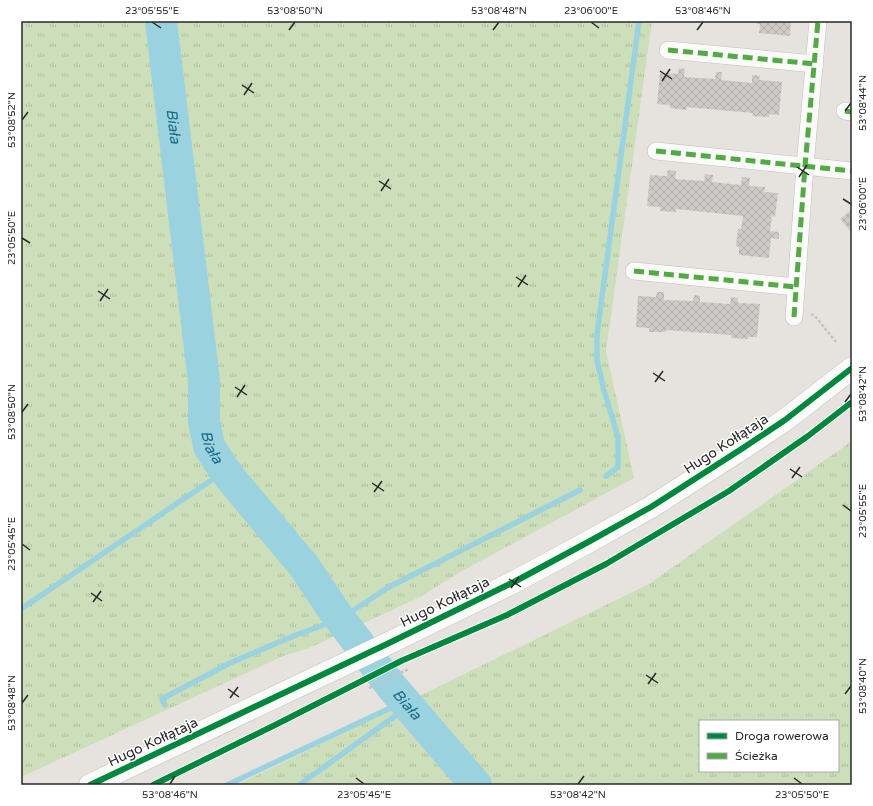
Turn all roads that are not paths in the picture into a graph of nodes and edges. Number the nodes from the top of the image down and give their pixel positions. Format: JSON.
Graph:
{"nodes":[{"id":1,"x":818,"y":21,"type":"edge"},
{"id":2,"x":668,"y":50,"type":"dead end"},
{"id":3,"x":815,"y":64,"type":"junction"},
{"id":4,"x":656,"y":152,"type":"dead end"},
{"id":5,"x":805,"y":166,"type":"junction"},
{"id":6,"x":852,"y":171,"type":"edge"},
{"id":7,"x":634,"y":271,"type":"dead end"},
{"id":8,"x":796,"y":287,"type":"junction"},
{"id":9,"x":794,"y":313,"type":"road end"},
{"id":10,"x":852,"y":368,"type":"edge"},
{"id":11,"x":90,"y":785,"type":"edge"}],
"edges":[{"from":1,"to":3,"type":"street"},
{"from":2,"to":3,"type":"street"},
{"from":3,"to":5,"type":"street"},
{"from":4,"to":5,"type":"street"},
{"from":5,"to":6,"type":"street"},
{"from":5,"to":8,"type":"street"},
{"from":7,"to":8,"type":"street"},
{"from":8,"to":9,"type":"street"},
{"from":10,"to":11,"type":"street","name":"Hugo Kołłątaja"}]}
